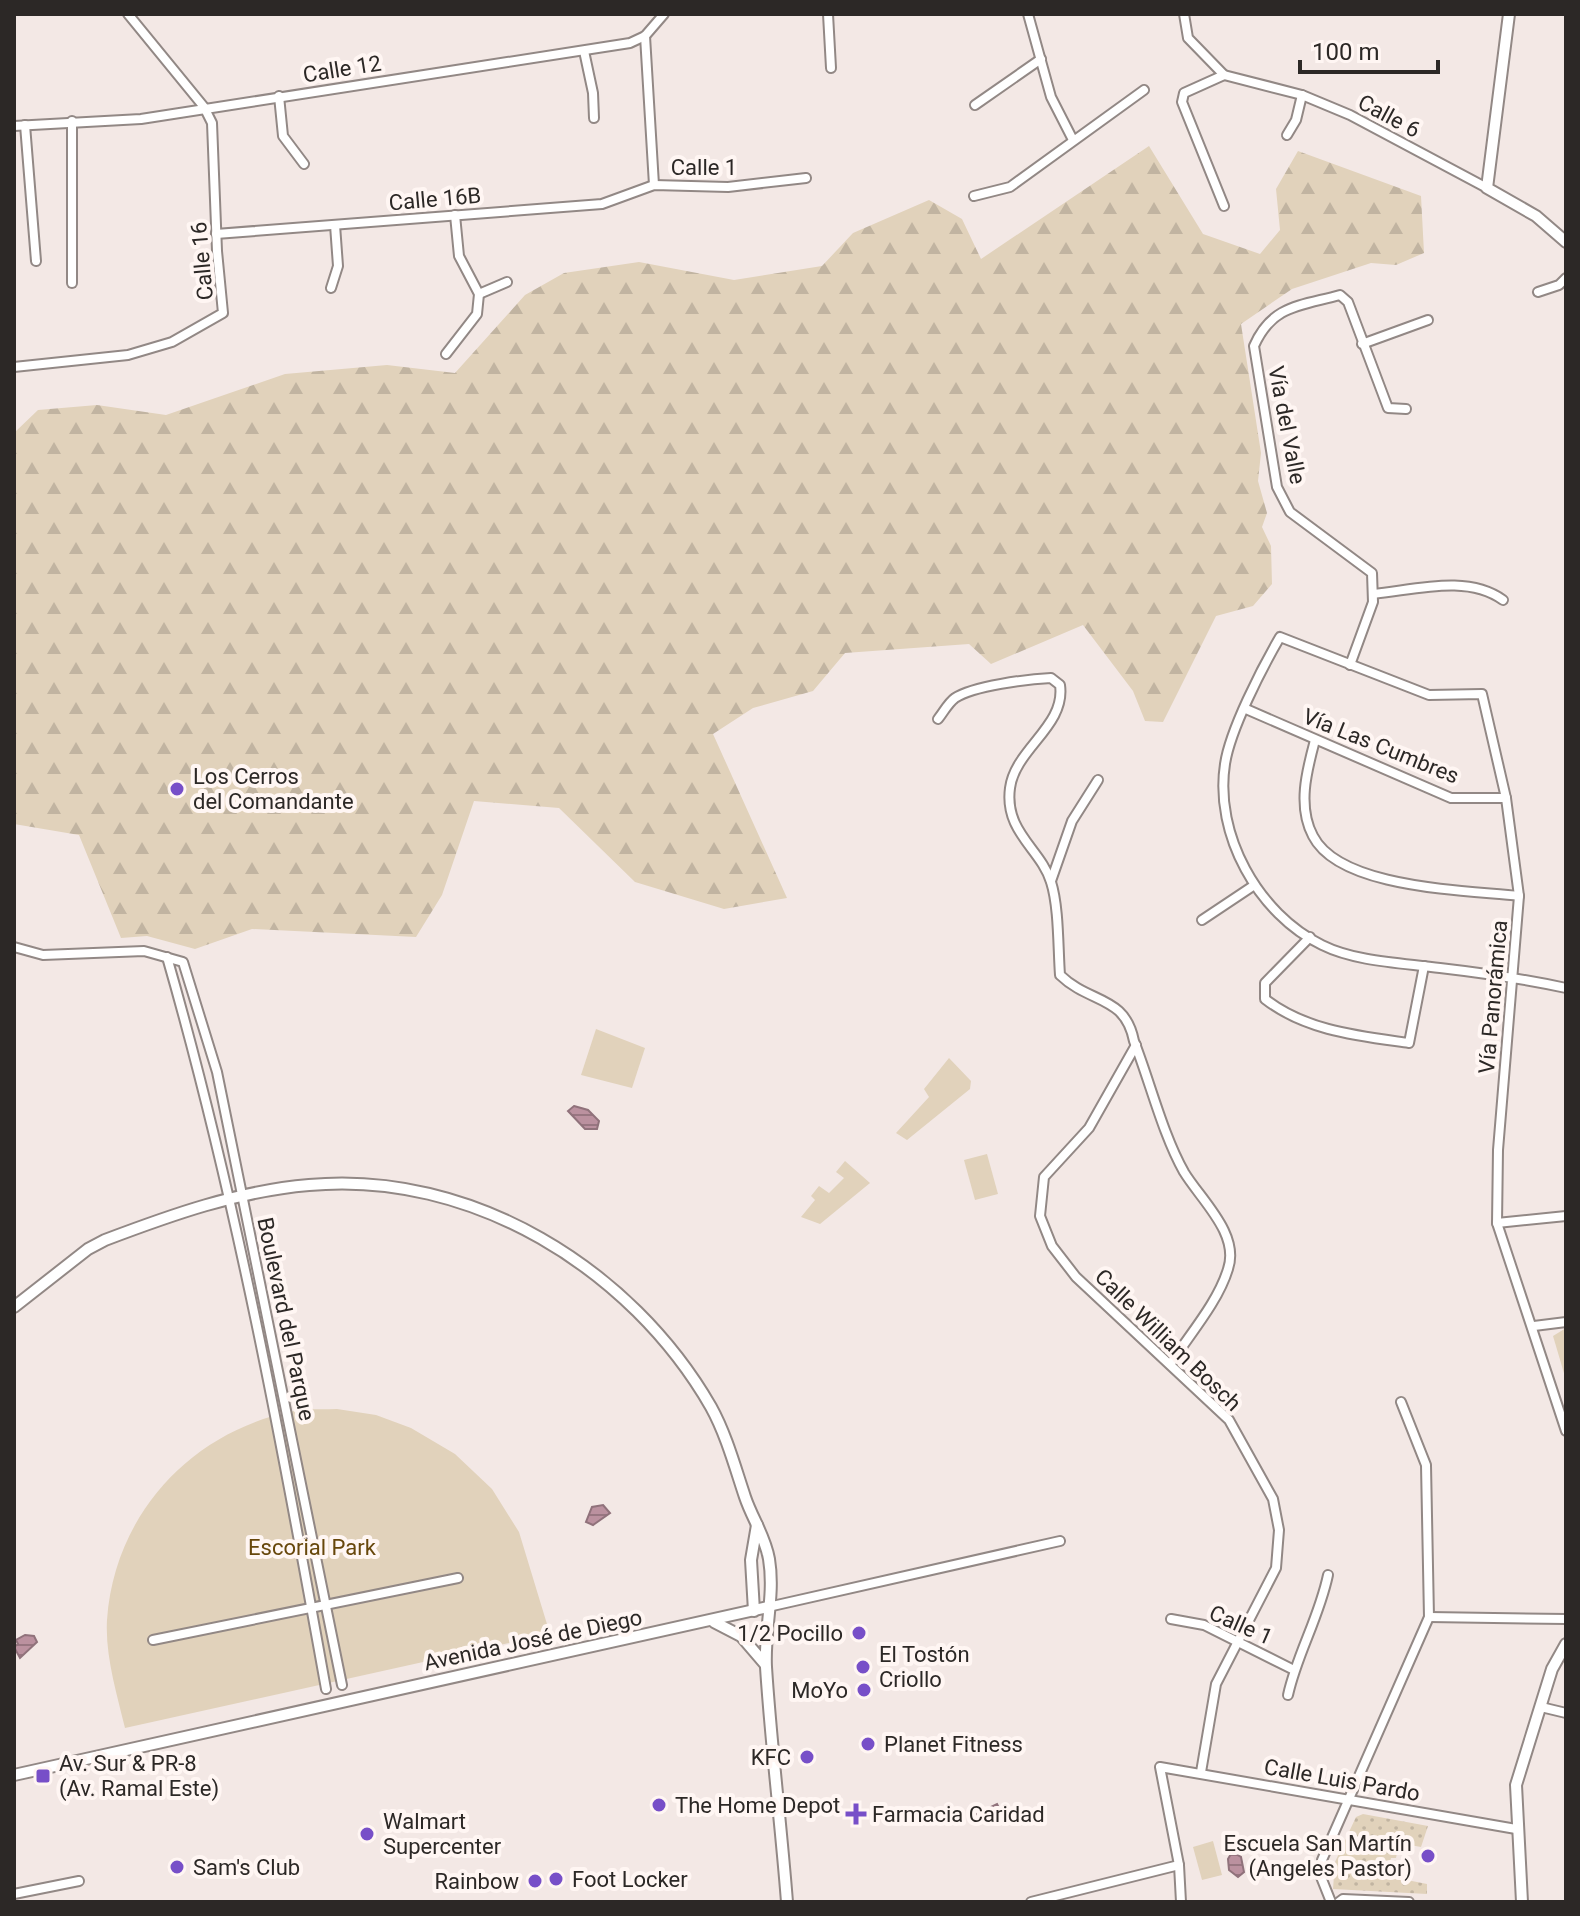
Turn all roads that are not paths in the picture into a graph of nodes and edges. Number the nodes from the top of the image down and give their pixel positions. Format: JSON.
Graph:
{"nodes":[{"id":1,"x":128,"y":14,"type":"edge"},
{"id":2,"x":664,"y":14,"type":"edge"},
{"id":3,"x":828,"y":14,"type":"edge"},
{"id":4,"x":1028,"y":14,"type":"edge"},
{"id":5,"x":1184,"y":14,"type":"edge"},
{"id":6,"x":1509,"y":14,"type":"edge"},
{"id":7,"x":645,"y":36,"type":"junction"},
{"id":8,"x":584,"y":51,"type":"junction"},
{"id":9,"x":1041,"y":59,"type":"junction"},
{"id":10,"x":831,"y":68,"type":"dead end"},
{"id":11,"x":1224,"y":75,"type":"junction"},
{"id":12,"x":1144,"y":90,"type":"dead end"},
{"id":13,"x":1302,"y":95,"type":"junction"},
{"id":14,"x":279,"y":96,"type":"junction"},
{"id":15,"x":975,"y":105,"type":"dead end"},
{"id":16,"x":204,"y":107,"type":"junction"},
{"id":17,"x":594,"y":118,"type":"dead end"},
{"id":18,"x":72,"y":121,"type":"junction"},
{"id":19,"x":25,"y":125,"type":"junction"},
{"id":20,"x":14,"y":126,"type":"edge"},
{"id":21,"x":1287,"y":135,"type":"dead end"},
{"id":22,"x":1073,"y":140,"type":"junction"},
{"id":23,"x":304,"y":164,"type":"dead end"},
{"id":24,"x":806,"y":178,"type":"dead end"},
{"id":25,"x":654,"y":185,"type":"junction"},
{"id":26,"x":1487,"y":188,"type":"junction"},
{"id":27,"x":974,"y":196,"type":"dead end"},
{"id":28,"x":1224,"y":206,"type":"dead end"},
{"id":29,"x":455,"y":215,"type":"junction"},
{"id":30,"x":335,"y":225,"type":"junction"},
{"id":31,"x":216,"y":234,"type":"junction"},
{"id":32,"x":1566,"y":242,"type":"edge"},
{"id":33,"x":36,"y":261,"type":"dead end"},
{"id":34,"x":1566,"y":278,"type":"edge"},
{"id":35,"x":507,"y":282,"type":"dead end"},
{"id":36,"x":72,"y":283,"type":"dead end"},
{"id":37,"x":331,"y":288,"type":"dead end"},
{"id":38,"x":1538,"y":292,"type":"dead end"},
{"id":39,"x":479,"y":294,"type":"junction"},
{"id":40,"x":1428,"y":320,"type":"dead end"},
{"id":41,"x":1362,"y":344,"type":"junction"},
{"id":42,"x":446,"y":354,"type":"dead end"},
{"id":43,"x":14,"y":367,"type":"edge"},
{"id":44,"x":1406,"y":409,"type":"dead end"},
{"id":45,"x":1373,"y":594,"type":"junction"},
{"id":46,"x":1503,"y":600,"type":"dead end"},
{"id":47,"x":1350,"y":665,"type":"junction"},
{"id":48,"x":1246,"y":709,"type":"junction"},
{"id":49,"x":938,"y":719,"type":"dead end"},
{"id":50,"x":1315,"y":740,"type":"junction"},
{"id":51,"x":1098,"y":780,"type":"dead end"},
{"id":52,"x":1506,"y":798,"type":"junction"},
{"id":53,"x":1051,"y":881,"type":"junction"},
{"id":54,"x":1253,"y":886,"type":"junction"},
{"id":55,"x":1519,"y":896,"type":"junction"},
{"id":56,"x":1202,"y":920,"type":"dead end"},
{"id":57,"x":1310,"y":937,"type":"junction"},
{"id":58,"x":14,"y":947,"type":"edge"},
{"id":59,"x":167,"y":957,"type":"junction"},
{"id":60,"x":1424,"y":966,"type":"junction"},
{"id":61,"x":1512,"y":976,"type":"junction"},
{"id":62,"x":1566,"y":988,"type":"edge"},
{"id":63,"x":1136,"y":1045,"type":"junction"},
{"id":64,"x":243,"y":1196,"type":"junction"},
{"id":65,"x":229,"y":1199,"type":"junction"},
{"id":66,"x":1566,"y":1216,"type":"edge"},
{"id":67,"x":1497,"y":1223,"type":"junction"},
{"id":68,"x":14,"y":1307,"type":"edge"},
{"id":69,"x":1566,"y":1322,"type":"edge"},
{"id":70,"x":1534,"y":1326,"type":"junction"},
{"id":71,"x":1171,"y":1363,"type":"junction"},
{"id":72,"x":1401,"y":1402,"type":"dead end"},
{"id":73,"x":1566,"y":1431,"type":"edge"},
{"id":74,"x":758,"y":1523,"type":"junction"},
{"id":75,"x":1060,"y":1541,"type":"dead end"},
{"id":76,"x":1328,"y":1575,"type":"dead end"},
{"id":77,"x":458,"y":1578,"type":"dead end"},
{"id":78,"x":326,"y":1602,"type":"junction"},
{"id":79,"x":311,"y":1605,"type":"junction"},
{"id":80,"x":768,"y":1607,"type":"junction"},
{"id":81,"x":754,"y":1611,"type":"junction"},
{"id":82,"x":1429,"y":1617,"type":"junction"},
{"id":83,"x":1171,"y":1619,"type":"dead end"},
{"id":84,"x":1566,"y":1619,"type":"edge"},
{"id":85,"x":712,"y":1621,"type":"junction"},
{"id":86,"x":153,"y":1640,"type":"dead end"},
{"id":87,"x":1237,"y":1642,"type":"junction"},
{"id":88,"x":1566,"y":1644,"type":"edge"},
{"id":89,"x":766,"y":1665,"type":"junction"},
{"id":90,"x":1294,"y":1670,"type":"junction"},
{"id":91,"x":342,"y":1685,"type":"dead end"},
{"id":92,"x":326,"y":1689,"type":"dead end"},
{"id":93,"x":1288,"y":1695,"type":"dead end"},
{"id":94,"x":1541,"y":1707,"type":"junction"},
{"id":95,"x":1566,"y":1713,"type":"edge"},
{"id":96,"x":1201,"y":1772,"type":"junction"},
{"id":97,"x":14,"y":1775,"type":"edge"},
{"id":98,"x":1347,"y":1799,"type":"junction"},
{"id":99,"x":1516,"y":1829,"type":"junction"},
{"id":100,"x":1179,"y":1865,"type":"junction"},
{"id":101,"x":79,"y":1881,"type":"dead end"},
{"id":102,"x":14,"y":1894,"type":"edge"},
{"id":103,"x":787,"y":1902,"type":"edge"},
{"id":104,"x":1031,"y":1902,"type":"edge"},
{"id":105,"x":1181,"y":1902,"type":"edge"},
{"id":106,"x":1331,"y":1902,"type":"edge"},
{"id":107,"x":1339,"y":1902,"type":"edge"},
{"id":108,"x":1409,"y":1902,"type":"edge"},
{"id":109,"x":1521,"y":1902,"type":"edge"}],
"edges":[{"from":1,"to":16,"type":"street","name":"Calle 16"},
{"from":2,"to":7,"type":"street"},
{"from":3,"to":10,"type":"street"},
{"from":4,"to":9,"type":"street"},
{"from":5,"to":11,"type":"street"},
{"from":6,"to":26,"type":"street"},
{"from":7,"to":8,"type":"street","name":"Calle 12"},
{"from":7,"to":25,"type":"street","name":"Calle 1"},
{"from":8,"to":14,"type":"street","name":"Calle 12"},
{"from":8,"to":17,"type":"street"},
{"from":9,"to":15,"type":"street"},
{"from":9,"to":22,"type":"street"},
{"from":11,"to":13,"type":"street","name":"Calle 6"},
{"from":11,"to":28,"type":"street"},
{"from":12,"to":22,"type":"street"},
{"from":13,"to":21,"type":"street"},
{"from":13,"to":26,"type":"street","name":"Calle 6"},
{"from":14,"to":16,"type":"street","name":"Calle 12"},
{"from":14,"to":23,"type":"street"},
{"from":16,"to":18,"type":"street","name":"Calle 12"},
{"from":16,"to":31,"type":"street","name":"Calle 16"},
{"from":18,"to":19,"type":"street","name":"Calle 12"},
{"from":18,"to":36,"type":"street"},
{"from":19,"to":20,"type":"street","name":"Calle 12"},
{"from":19,"to":33,"type":"street"},
{"from":22,"to":27,"type":"street"},
{"from":24,"to":25,"type":"street","name":"Calle 1"},
{"from":25,"to":29,"type":"street","name":"Calle 16B"},
{"from":26,"to":32,"type":"street"},
{"from":29,"to":30,"type":"street","name":"Calle 16B"},
{"from":29,"to":39,"type":"street"},
{"from":30,"to":31,"type":"street","name":"Calle 16B"},
{"from":30,"to":37,"type":"street"},
{"from":31,"to":43,"type":"street","name":"Calle 16"},
{"from":34,"to":38,"type":"street"},
{"from":35,"to":39,"type":"street"},
{"from":39,"to":42,"type":"street"},
{"from":40,"to":41,"type":"street"},
{"from":41,"to":44,"type":"street","name":"Vía del Valle"},
{"from":41,"to":45,"type":"street","name":"Vía del Valle"},
{"from":45,"to":46,"type":"street"},
{"from":45,"to":47,"type":"street"},
{"from":47,"to":48,"type":"street"},
{"from":47,"to":52,"type":"street","name":"Vía Panorámica"},
{"from":48,"to":50,"type":"street","name":"Vía Las Cumbres"},
{"from":48,"to":54,"type":"street"},
{"from":49,"to":53,"type":"street"},
{"from":50,"to":52,"type":"street","name":"Vía Las Cumbres"},
{"from":50,"to":55,"type":"street"},
{"from":51,"to":53,"type":"street"},
{"from":52,"to":55,"type":"street","name":"Vía Panorámica"},
{"from":53,"to":63,"type":"street"},
{"from":54,"to":56,"type":"street"},
{"from":54,"to":57,"type":"street"},
{"from":55,"to":61,"type":"street","name":"Vía Panorámica"},
{"from":57,"to":60,"type":"street"},
{"from":57,"to":60,"type":"street"},
{"from":58,"to":59,"type":"street"},
{"from":59,"to":64,"type":"street","name":"Boulevard del Parque"},
{"from":59,"to":65,"type":"street","name":"Boulevard del Parque"},
{"from":60,"to":61,"type":"street"},
{"from":61,"to":62,"type":"street"},
{"from":61,"to":67,"type":"street","name":"Vía Panorámica"},
{"from":63,"to":71,"type":"street"},
{"from":63,"to":71,"type":"street","name":"Calle William Bosch"},
{"from":64,"to":65,"type":"street"},
{"from":64,"to":74,"type":"street"},
{"from":64,"to":78,"type":"street","name":"Boulevard del Parque"},
{"from":65,"to":68,"type":"street"},
{"from":65,"to":79,"type":"street","name":"Boulevard del Parque"},
{"from":66,"to":67,"type":"street"},
{"from":67,"to":70,"type":"street","name":"Vía Panorámica"},
{"from":69,"to":70,"type":"street"},
{"from":70,"to":73,"type":"street","name":"Vía Panorámica"},
{"from":71,"to":87,"type":"street","name":"Calle William Bosch"},
{"from":72,"to":82,"type":"street"},
{"from":74,"to":80,"type":"street"},
{"from":74,"to":81,"type":"street"},
{"from":75,"to":80,"type":"street","name":"Avenida José de Diego"},
{"from":76,"to":90,"type":"street"},
{"from":77,"to":78,"type":"street"},
{"from":78,"to":79,"type":"street"},
{"from":78,"to":91,"type":"street","name":"Boulevard del Parque"},
{"from":79,"to":86,"type":"street"},
{"from":79,"to":92,"type":"street","name":"Boulevard del Parque"},
{"from":80,"to":81,"type":"street","name":"Avenida José de Diego"},
{"from":80,"to":89,"type":"street"},
{"from":81,"to":85,"type":"street","name":"Avenida José de Diego"},
{"from":82,"to":84,"type":"street"},
{"from":82,"to":98,"type":"street"},
{"from":83,"to":87,"type":"street","name":"Calle 1"},
{"from":85,"to":89,"type":"street"},
{"from":85,"to":97,"type":"street","name":"Avenida José de Diego"},
{"from":87,"to":90,"type":"street","name":"Calle 1"},
{"from":87,"to":96,"type":"street","name":"Calle William Bosch"},
{"from":88,"to":94,"type":"street"},
{"from":89,"to":103,"type":"street"},
{"from":90,"to":93,"type":"street"},
{"from":94,"to":95,"type":"street"},
{"from":94,"to":99,"type":"street"},
{"from":96,"to":98,"type":"street","name":"Calle Luis Pardo"},
{"from":96,"to":100,"type":"street","name":"Calle Luis Pardo"},
{"from":98,"to":99,"type":"street","name":"Calle Luis Pardo"},
{"from":98,"to":106,"type":"street"},
{"from":99,"to":109,"type":"street"},
{"from":100,"to":104,"type":"street"},
{"from":100,"to":105,"type":"street"},
{"from":101,"to":102,"type":"street"},
{"from":107,"to":108,"type":"street"}]}
